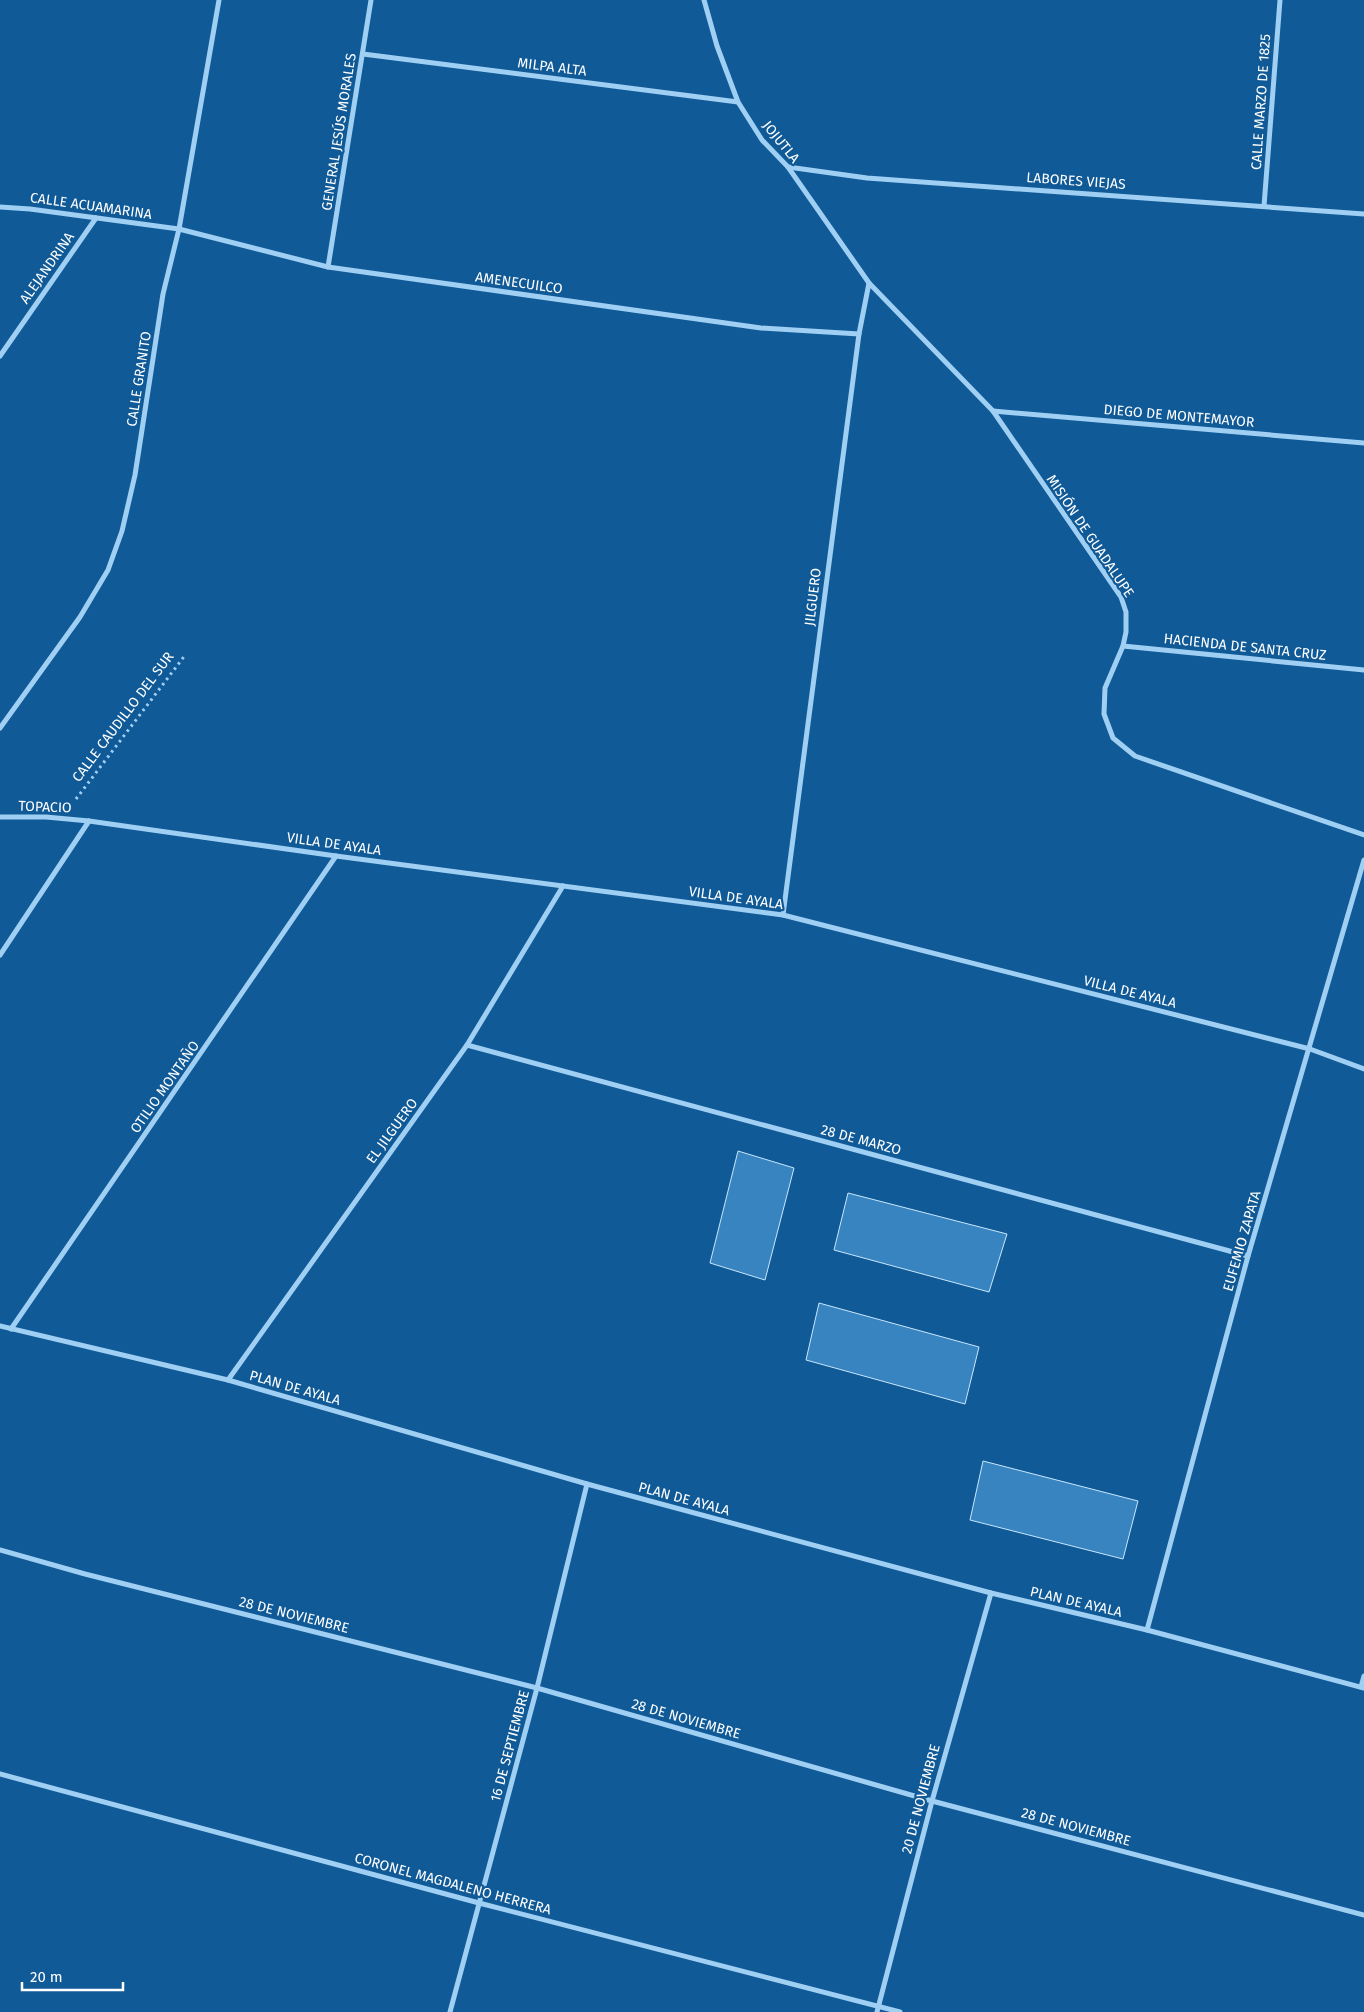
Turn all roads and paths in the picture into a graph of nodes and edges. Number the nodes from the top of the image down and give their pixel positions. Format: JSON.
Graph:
{"nodes":[{"id":1,"x":219,"y":0,"type":"edge"},
{"id":2,"x":372,"y":0,"type":"edge"},
{"id":3,"x":704,"y":0,"type":"edge"},
{"id":4,"x":1280,"y":0,"type":"edge"},
{"id":5,"x":363,"y":54,"type":"junction"},
{"id":6,"x":738,"y":102,"type":"junction"},
{"id":7,"x":788,"y":167,"type":"junction"},
{"id":8,"x":1264,"y":206,"type":"junction"},
{"id":9,"x":0,"y":207,"type":"edge"},
{"id":10,"x":1364,"y":214,"type":"edge"},
{"id":11,"x":96,"y":218,"type":"junction"},
{"id":12,"x":179,"y":229,"type":"junction"},
{"id":13,"x":328,"y":267,"type":"junction"},
{"id":14,"x":869,"y":283,"type":"junction"},
{"id":15,"x":859,"y":334,"type":"junction"},
{"id":16,"x":0,"y":356,"type":"edge"},
{"id":17,"x":993,"y":411,"type":"junction"},
{"id":18,"x":1364,"y":443,"type":"edge"},
{"id":19,"x":1123,"y":646,"type":"junction"},
{"id":20,"x":186,"y":654,"type":"dead end"},
{"id":21,"x":1364,"y":670,"type":"edge"},
{"id":22,"x":0,"y":728,"type":"edge"},
{"id":23,"x":0,"y":817,"type":"edge"},
{"id":24,"x":61,"y":818,"type":"junction"},
{"id":25,"x":89,"y":821,"type":"junction"},
{"id":26,"x":1364,"y":835,"type":"edge"},
{"id":27,"x":336,"y":856,"type":"junction"},
{"id":28,"x":1364,"y":860,"type":"edge"},
{"id":29,"x":564,"y":886,"type":"junction"},
{"id":30,"x":783,"y":915,"type":"junction"},
{"id":31,"x":0,"y":956,"type":"edge"},
{"id":32,"x":467,"y":1045,"type":"junction"},
{"id":33,"x":1310,"y":1049,"type":"junction"},
{"id":34,"x":1364,"y":1069,"type":"edge"},
{"id":35,"x":1248,"y":1256,"type":"junction"},
{"id":36,"x":0,"y":1326,"type":"edge"},
{"id":37,"x":11,"y":1329,"type":"junction"},
{"id":38,"x":228,"y":1380,"type":"junction"},
{"id":39,"x":587,"y":1484,"type":"junction"},
{"id":40,"x":0,"y":1550,"type":"edge"},
{"id":41,"x":991,"y":1593,"type":"junction"},
{"id":42,"x":1147,"y":1630,"type":"junction"},
{"id":43,"x":1364,"y":1676,"type":"edge"},
{"id":44,"x":537,"y":1688,"type":"junction"},
{"id":45,"x":1363,"y":1688,"type":"edge"},
{"id":46,"x":0,"y":1774,"type":"edge"},
{"id":47,"x":932,"y":1801,"type":"junction"},
{"id":48,"x":479,"y":1903,"type":"junction"},
{"id":49,"x":1364,"y":1915,"type":"edge"},
{"id":50,"x":878,"y":2009,"type":"edge"},
{"id":51,"x":450,"y":2012,"type":"edge"},
{"id":52,"x":900,"y":2012,"type":"edge"}],
"edges":[{"from":1,"to":12,"type":"street","name":"CALLE GRANITO"},
{"from":2,"to":5,"type":"street","name":"GENERAL JESÚS MORALES"},
{"from":3,"to":6,"type":"street","name":"JOJUTLA"},
{"from":4,"to":8,"type":"street","name":"CALLE MARZO DE 1825"},
{"from":5,"to":6,"type":"street","name":"MILPA ALTA"},
{"from":5,"to":13,"type":"street","name":"GENERAL JESÚS MORALES"},
{"from":6,"to":7,"type":"street","name":"JOJUTLA"},
{"from":7,"to":8,"type":"street","name":"LABORES VIEJAS"},
{"from":7,"to":14,"type":"street","name":"JOJUTLA"},
{"from":8,"to":10,"type":"street","name":"LABORES VIEJAS"},
{"from":9,"to":11,"type":"street","name":"CALLE ACUAMARINA"},
{"from":11,"to":12,"type":"street","name":"CALLE ACUAMARINA"},
{"from":11,"to":16,"type":"street","name":"ALEJANDRINA"},
{"from":12,"to":13,"type":"street","name":"AMENECUILCO"},
{"from":12,"to":22,"type":"street","name":"CALLE GRANITO"},
{"from":13,"to":15,"type":"street","name":"AMENECUILCO"},
{"from":14,"to":15,"type":"street","name":"JILGUERO"},
{"from":14,"to":17,"type":"street","name":"MISIÓN DE GUADALUPE"},
{"from":15,"to":30,"type":"street","name":"JILGUERO"},
{"from":17,"to":18,"type":"street","name":"DIEGO DE MONTEMAYOR"},
{"from":17,"to":19,"type":"street","name":"MISIÓN DE GUADALUPE"},
{"from":19,"to":21,"type":"street","name":"HACIENDA DE SANTA CRUZ"},
{"from":19,"to":26,"type":"street","name":"MISIÓN DE GUADALUPE"},
{"from":20,"to":24,"type":"path","name":"CALLE CAUDILLO DEL SUR"},
{"from":23,"to":24,"type":"street","name":"TOPACIO"},
{"from":24,"to":25,"type":"street","name":"TOPACIO"},
{"from":25,"to":27,"type":"street","name":"VILLA DE AYALA"},
{"from":25,"to":31,"type":"street"},
{"from":27,"to":29,"type":"street","name":"VILLA DE AYALA"},
{"from":27,"to":37,"type":"street","name":"OTILIO MONTAÑO"},
{"from":28,"to":33,"type":"street","name":"EUFEMIO ZAPATA"},
{"from":29,"to":30,"type":"street","name":"VILLA DE AYALA"},
{"from":29,"to":32,"type":"street","name":"EL JILGUERO"},
{"from":30,"to":33,"type":"street","name":"VILLA DE AYALA"},
{"from":32,"to":35,"type":"street","name":"28 DE MARZO"},
{"from":32,"to":38,"type":"street","name":"EL JILGUERO"},
{"from":33,"to":34,"type":"street","name":"VILLA DE AYALA"},
{"from":33,"to":35,"type":"street","name":"EUFEMIO ZAPATA"},
{"from":35,"to":42,"type":"street","name":"EUFEMIO ZAPATA"},
{"from":36,"to":37,"type":"street","name":"PLAN DE AYALA"},
{"from":37,"to":38,"type":"street","name":"PLAN DE AYALA"},
{"from":38,"to":39,"type":"street","name":"PLAN DE AYALA"},
{"from":39,"to":41,"type":"street","name":"PLAN DE AYALA"},
{"from":39,"to":44,"type":"street","name":"16 DE SEPTIEMBRE"},
{"from":40,"to":44,"type":"street","name":"28 DE NOVIEMBRE"},
{"from":41,"to":42,"type":"street","name":"PLAN DE AYALA"},
{"from":41,"to":47,"type":"street","name":"20 DE NOVIEMBRE"},
{"from":42,"to":45,"type":"street","name":"PLAN DE AYALA"},
{"from":43,"to":45,"type":"street"},
{"from":44,"to":47,"type":"street","name":"28 DE NOVIEMBRE"},
{"from":44,"to":48,"type":"street","name":"16 DE SEPTIEMBRE"},
{"from":46,"to":48,"type":"street","name":"CORONEL MAGDALENO HERRERA"},
{"from":47,"to":49,"type":"street","name":"28 DE NOVIEMBRE"},
{"from":47,"to":50,"type":"street","name":"20 DE NOVIEMBRE"},
{"from":48,"to":50,"type":"street","name":"CORONEL MAGDALENO HERRERA"},
{"from":48,"to":51,"type":"street","name":"16 DE SEPTIEMBRE"},
{"from":50,"to":52,"type":"street","name":"CORONEL MAGDALENO HERRERA"}]}
